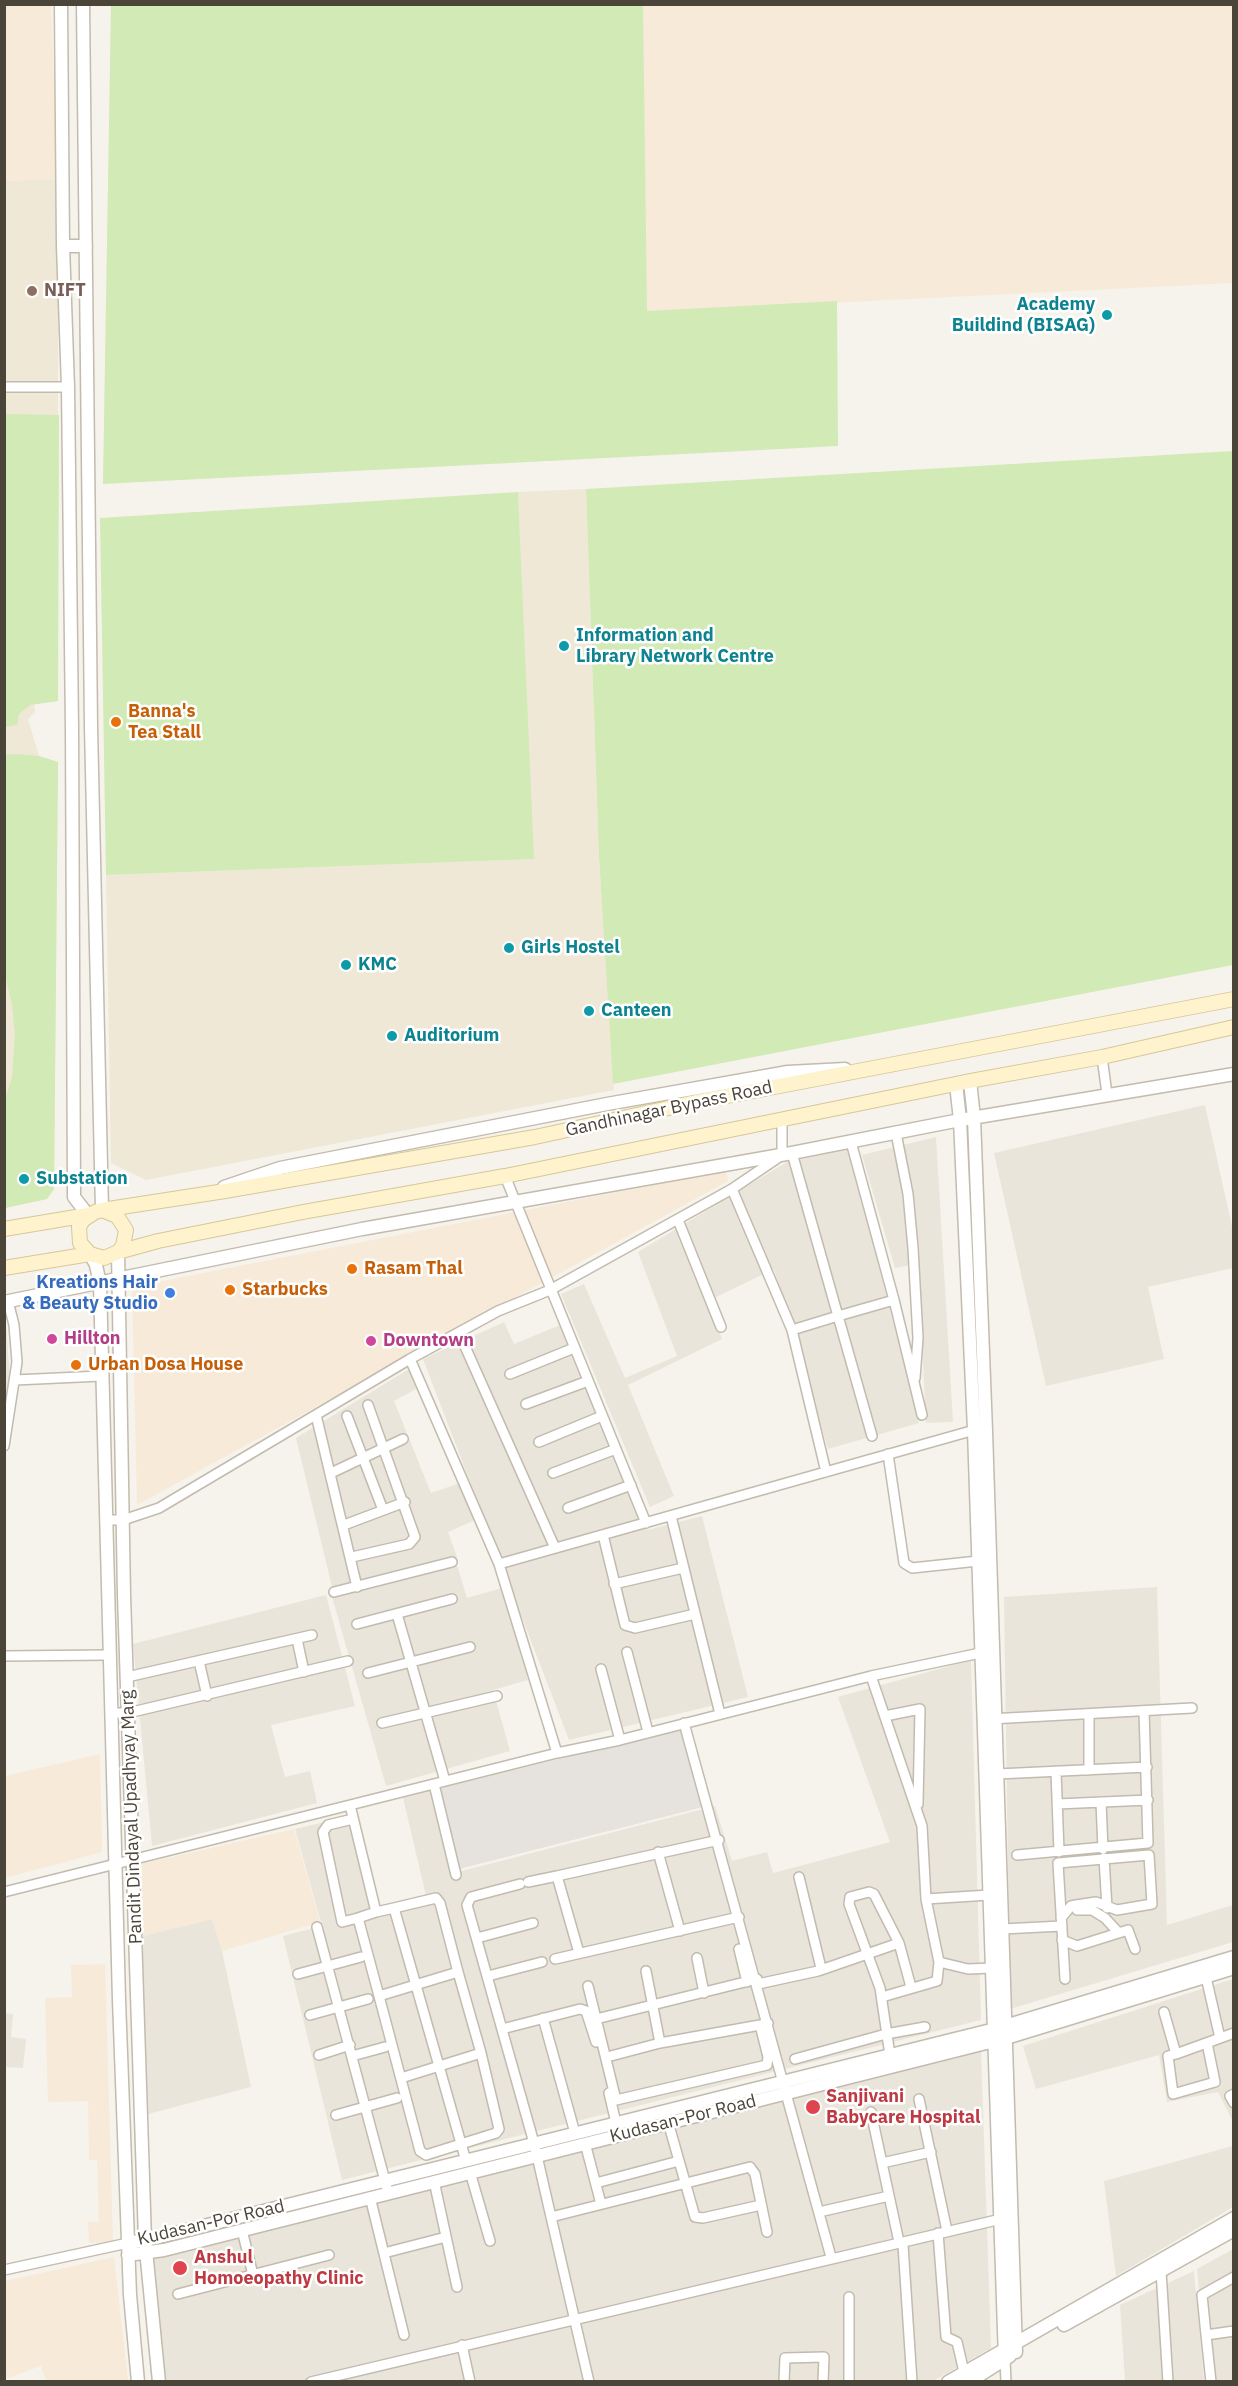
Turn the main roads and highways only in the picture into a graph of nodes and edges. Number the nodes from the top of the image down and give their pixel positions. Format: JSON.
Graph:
{"nodes":[{"id":1,"x":1233,"y":999,"type":"edge"},
{"id":2,"x":1233,"y":1028,"type":"edge"},
{"id":3,"x":102,"y":1210,"type":"junction"},
{"id":4,"x":88,"y":1215,"type":"junction"},
{"id":5,"x":4,"y":1229,"type":"edge"},
{"id":6,"x":118,"y":1252,"type":"junction"},
{"id":7,"x":90,"y":1254,"type":"junction"},
{"id":8,"x":4,"y":1268,"type":"edge"}],
"edges":[{"from":1,"to":3,"type":"main road","name":"Gandhinagar Bypass Road"},
{"from":2,"to":6,"type":"main road","name":"Gandhinagar Bypass Road"},
{"from":3,"to":4,"type":"main road"},
{"from":3,"to":6,"type":"main road"},
{"from":4,"to":5,"type":"main road"},
{"from":4,"to":7,"type":"main road"},
{"from":6,"to":7,"type":"main road"},
{"from":7,"to":8,"type":"main road"}]}
